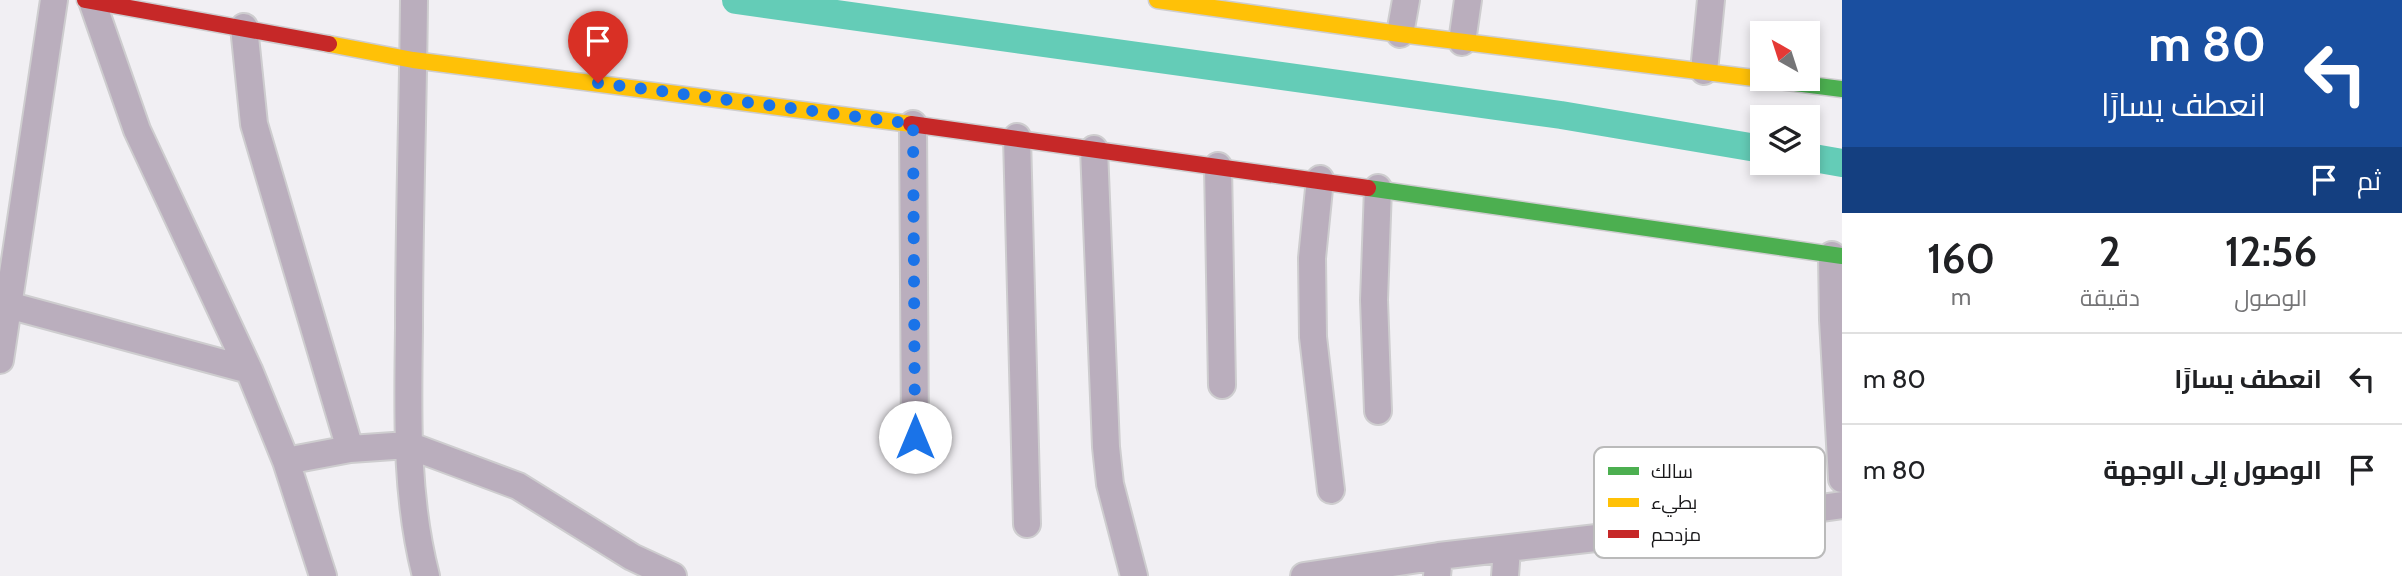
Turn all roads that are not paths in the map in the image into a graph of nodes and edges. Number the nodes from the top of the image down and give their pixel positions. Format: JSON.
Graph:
{"nodes":[{"id":1,"x":54,"y":0,"type":"edge"},
{"id":2,"x":85,"y":0,"type":"edge"},
{"id":3,"x":414,"y":0,"type":"edge"},
{"id":4,"x":1157,"y":0,"type":"edge"},
{"id":5,"x":1406,"y":0,"type":"edge"},
{"id":6,"x":1468,"y":0,"type":"edge"},
{"id":7,"x":1711,"y":0,"type":"edge"},
{"id":8,"x":92,"y":1,"type":"edge"},
{"id":9,"x":244,"y":27,"type":"junction"},
{"id":10,"x":1400,"y":34,"type":"junction"},
{"id":11,"x":1462,"y":42,"type":"junction"},
{"id":12,"x":413,"y":60,"type":"junction"},
{"id":13,"x":1704,"y":71,"type":"junction"},
{"id":14,"x":1750,"y":77,"type":"edge"},
{"id":15,"x":1820,"y":86,"type":"edge"},
{"id":16,"x":1842,"y":89,"type":"edge"},
{"id":17,"x":913,"y":124,"type":"junction"},
{"id":18,"x":1017,"y":137,"type":"junction"},
{"id":19,"x":1094,"y":149,"type":"junction"},
{"id":20,"x":1218,"y":166,"type":"junction"},
{"id":21,"x":1320,"y":179,"type":"junction"},
{"id":22,"x":1378,"y":188,"type":"junction"},
{"id":23,"x":1837,"y":255,"type":"edge"},
{"id":24,"x":8,"y":305,"type":"junction"},
{"id":25,"x":0,"y":360,"type":"edge"},
{"id":26,"x":249,"y":370,"type":"junction"},
{"id":27,"x":1222,"y":385,"type":"dead end"},
{"id":28,"x":1378,"y":411,"type":"dead end"},
{"id":29,"x":915,"y":437,"type":"dead end"},
{"id":30,"x":408,"y":445,"type":"junction"},
{"id":31,"x":350,"y":449,"type":"junction"},
{"id":32,"x":286,"y":461,"type":"junction"},
{"id":33,"x":1842,"y":479,"type":"edge"},
{"id":34,"x":1331,"y":490,"type":"dead end"},
{"id":35,"x":1027,"y":524,"type":"dead end"},
{"id":36,"x":1594,"y":539,"type":"edge"},
{"id":37,"x":1507,"y":549,"type":"junction"},
{"id":38,"x":1438,"y":566,"type":"edge"},
{"id":39,"x":323,"y":576,"type":"edge"},
{"id":40,"x":426,"y":576,"type":"edge"},
{"id":41,"x":673,"y":576,"type":"edge"},
{"id":42,"x":1134,"y":576,"type":"edge"},
{"id":43,"x":1304,"y":576,"type":"edge"},
{"id":44,"x":1505,"y":576,"type":"edge"}],
"edges":[{"from":1,"to":24,"type":"street"},
{"from":2,"to":8,"type":"street"},
{"from":3,"to":12,"type":"street"},
{"from":4,"to":10,"type":"street"},
{"from":5,"to":10,"type":"street"},
{"from":6,"to":11,"type":"street"},
{"from":7,"to":13,"type":"street"},
{"from":8,"to":9,"type":"street"},
{"from":8,"to":26,"type":"street"},
{"from":9,"to":12,"type":"street"},
{"from":9,"to":31,"type":"street"},
{"from":10,"to":11,"type":"street"},
{"from":11,"to":13,"type":"street"},
{"from":12,"to":17,"type":"street"},
{"from":12,"to":30,"type":"street"},
{"from":13,"to":14,"type":"street"},
{"from":15,"to":16,"type":"street"},
{"from":17,"to":18,"type":"street"},
{"from":17,"to":29,"type":"street"},
{"from":18,"to":19,"type":"street"},
{"from":18,"to":35,"type":"street"},
{"from":19,"to":20,"type":"street"},
{"from":19,"to":42,"type":"street"},
{"from":20,"to":21,"type":"street"},
{"from":20,"to":27,"type":"street"},
{"from":21,"to":22,"type":"street"},
{"from":21,"to":34,"type":"street"},
{"from":22,"to":23,"type":"street"},
{"from":22,"to":28,"type":"street"},
{"from":23,"to":33,"type":"street"},
{"from":24,"to":25,"type":"street"},
{"from":24,"to":26,"type":"street"},
{"from":26,"to":32,"type":"street"},
{"from":30,"to":31,"type":"street"},
{"from":30,"to":40,"type":"street"},
{"from":30,"to":41,"type":"street"},
{"from":31,"to":32,"type":"street"},
{"from":32,"to":39,"type":"street"},
{"from":36,"to":37,"type":"street"},
{"from":37,"to":38,"type":"street"},
{"from":37,"to":44,"type":"street"},
{"from":38,"to":43,"type":"street"}]}
